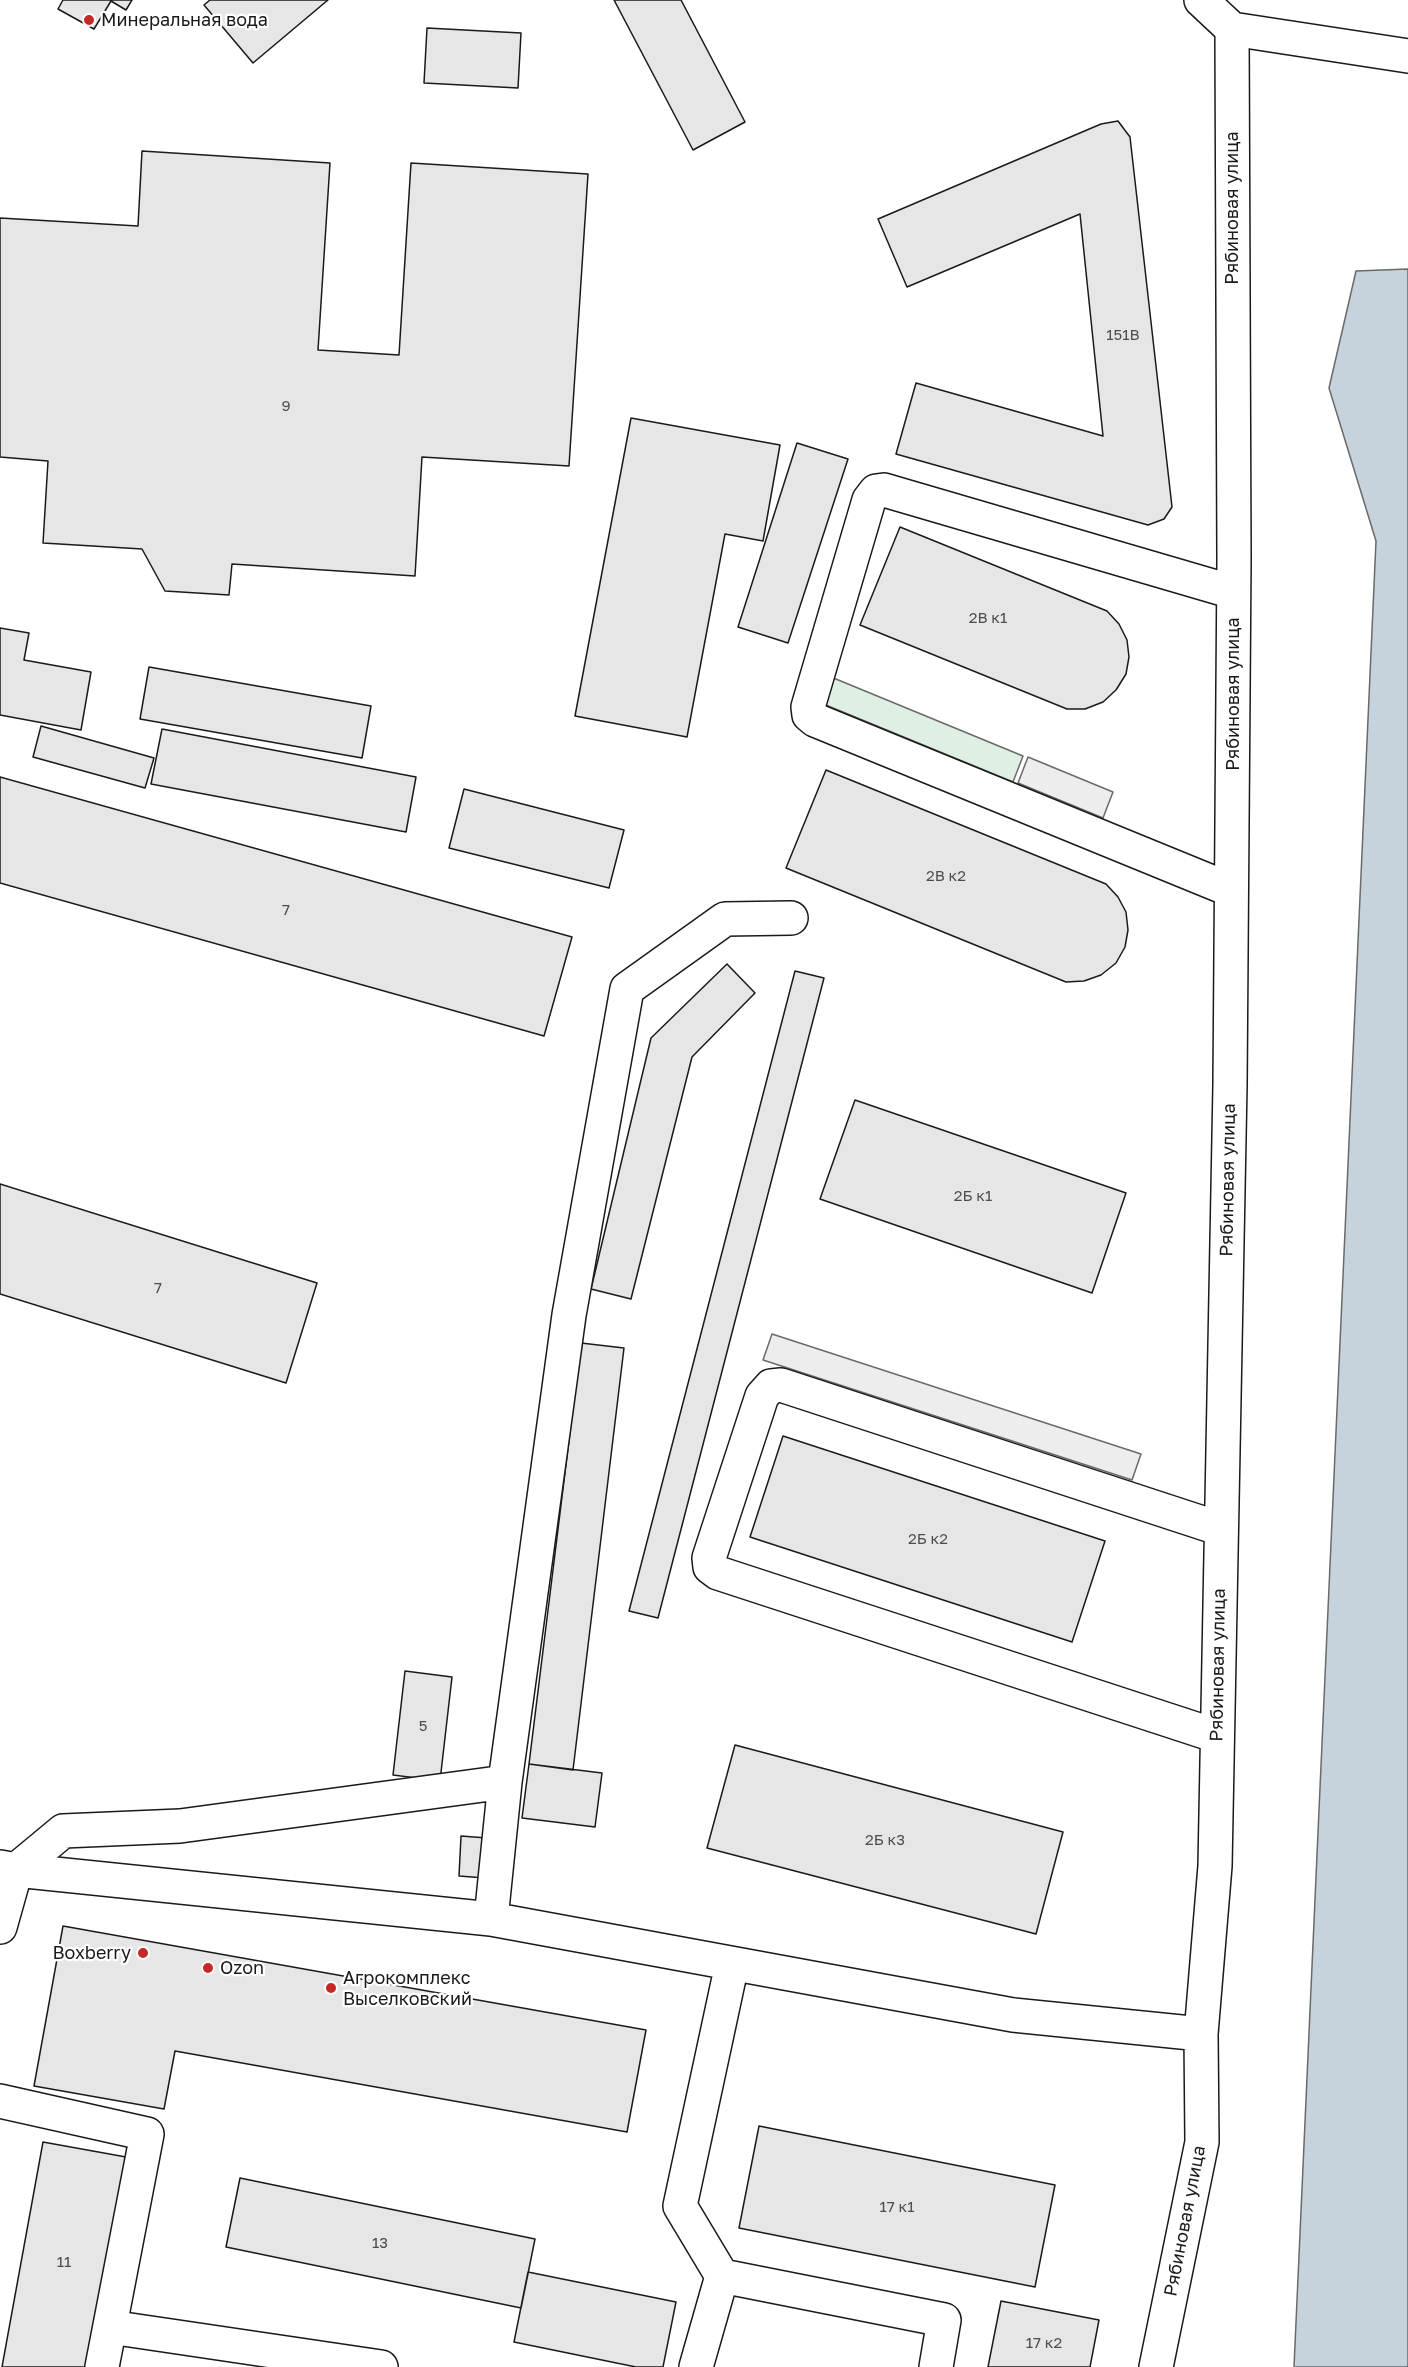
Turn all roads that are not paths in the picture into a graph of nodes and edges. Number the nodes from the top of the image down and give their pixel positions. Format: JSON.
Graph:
{"nodes":[{"id":1,"x":1201,"y":0,"type":"edge"},
{"id":2,"x":1232,"y":29,"type":"junction"},
{"id":3,"x":1408,"y":56,"type":"edge"},
{"id":4,"x":1233,"y":592,"type":"junction"},
{"id":5,"x":1231,"y":890,"type":"junction"},
{"id":6,"x":790,"y":918,"type":"dead end"},
{"id":7,"x":1221,"y":1529,"type":"junction"},
{"id":8,"x":1217,"y":1736,"type":"junction"},
{"id":9,"x":505,"y":1782,"type":"junction"},
{"id":10,"x":8,"y":1869,"type":"edge"},
{"id":11,"x":491,"y":1919,"type":"junction"},
{"id":12,"x":0,"y":1927,"type":"edge"},
{"id":13,"x":732,"y":1964,"type":"junction"},
{"id":14,"x":1201,"y":2034,"type":"junction"},
{"id":15,"x":0,"y":2101,"type":"edge"},
{"id":16,"x":722,"y":2276,"type":"junction"},
{"id":17,"x":110,"y":2327,"type":"junction"},
{"id":18,"x":102,"y":2367,"type":"edge"},
{"id":19,"x":381,"y":2367,"type":"edge"},
{"id":20,"x":696,"y":2367,"type":"edge"},
{"id":21,"x":936,"y":2367,"type":"edge"},
{"id":22,"x":1156,"y":2367,"type":"edge"}],
"edges":[{"from":1,"to":2,"type":"street"},
{"from":2,"to":3,"type":"street"},
{"from":2,"to":4,"type":"street","name":"Рябиновая улица"},
{"from":4,"to":5,"type":"street","name":"Рябиновая улица"},
{"from":4,"to":5,"type":"street"},
{"from":5,"to":7,"type":"street","name":"Рябиновая улица"},
{"from":6,"to":9,"type":"street"},
{"from":7,"to":8,"type":"street","name":"Рябиновая улица"},
{"from":7,"to":8,"type":"street"},
{"from":8,"to":14,"type":"street","name":"Рябиновая улица"},
{"from":9,"to":10,"type":"street"},
{"from":9,"to":11,"type":"street"},
{"from":10,"to":11,"type":"street"},
{"from":10,"to":12,"type":"street"},
{"from":11,"to":13,"type":"street"},
{"from":13,"to":14,"type":"street"},
{"from":13,"to":16,"type":"street"},
{"from":14,"to":22,"type":"street","name":"Рябиновая улица"},
{"from":15,"to":17,"type":"street"},
{"from":16,"to":20,"type":"street"},
{"from":16,"to":21,"type":"street"},
{"from":17,"to":18,"type":"street"},
{"from":17,"to":19,"type":"street"}]}
